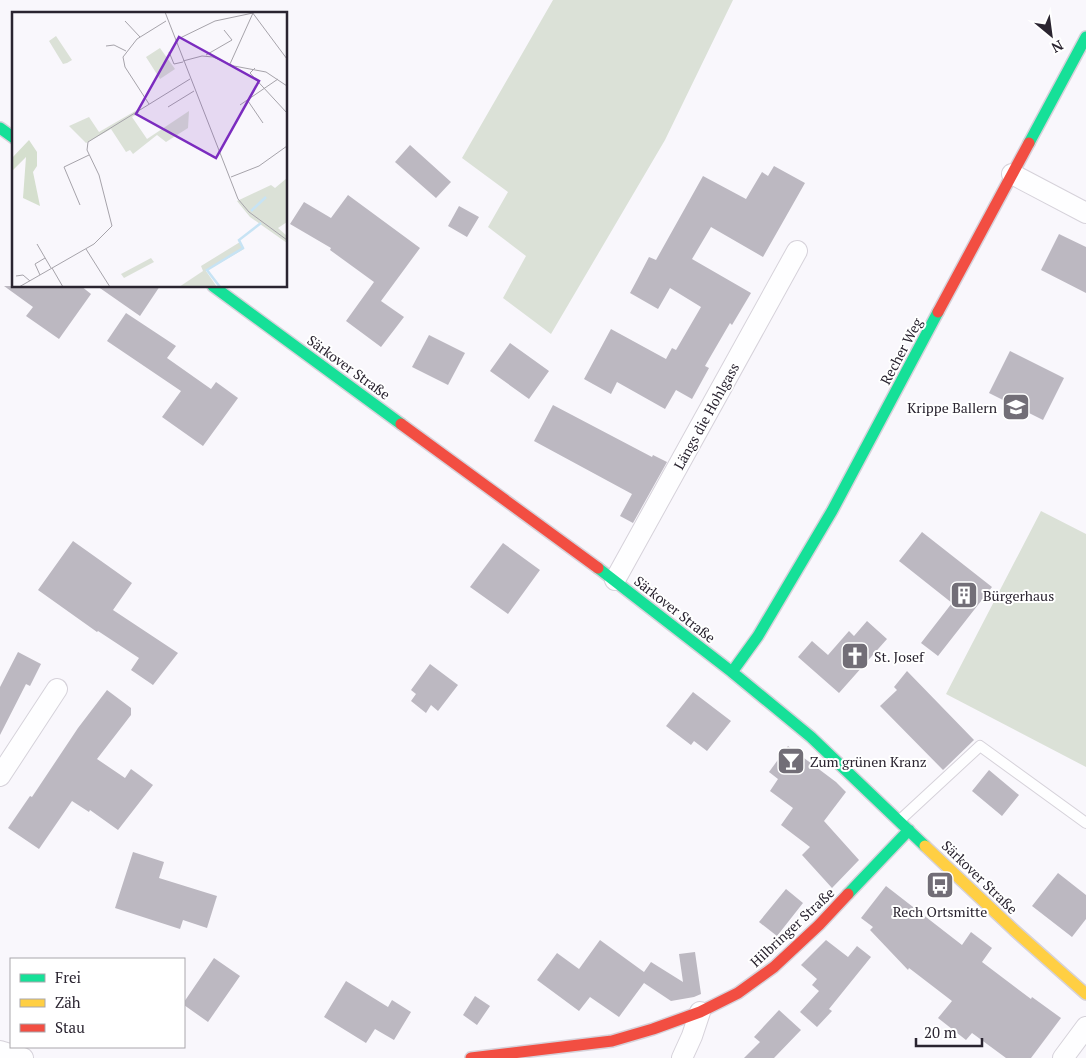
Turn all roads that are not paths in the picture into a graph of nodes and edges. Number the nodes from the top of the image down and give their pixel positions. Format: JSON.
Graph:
{"nodes":[{"id":1,"x":1086,"y":37,"type":"edge"},
{"id":2,"x":0,"y":128,"type":"edge"},
{"id":3,"x":12,"y":137,"type":"edge"},
{"id":4,"x":1012,"y":174,"type":"junction"},
{"id":5,"x":1086,"y":212,"type":"edge"},
{"id":6,"x":797,"y":251,"type":"dead end"},
{"id":7,"x":216,"y":288,"type":"edge"},
{"id":8,"x":615,"y":580,"type":"junction"},
{"id":9,"x":732,"y":672,"type":"junction"},
{"id":10,"x":58,"y":689,"type":"dead end"},
{"id":11,"x":0,"y":776,"type":"edge"},
{"id":12,"x":899,"y":820,"type":"junction"},
{"id":13,"x":1086,"y":823,"type":"edge"},
{"id":14,"x":909,"y":830,"type":"junction"},
{"id":15,"x":1086,"y":994,"type":"edge"},
{"id":16,"x":700,"y":1012,"type":"junction"},
{"id":17,"x":1086,"y":1027,"type":"edge"},
{"id":18,"x":0,"y":1052,"type":"edge"},
{"id":19,"x":23,"y":1058,"type":"edge"},
{"id":20,"x":471,"y":1058,"type":"edge"},
{"id":21,"x":682,"y":1058,"type":"edge"},
{"id":22,"x":1063,"y":1058,"type":"edge"}],
"edges":[{"from":1,"to":4,"type":"street","name":"Recher Weg"},
{"from":2,"to":3,"type":"street"},
{"from":4,"to":5,"type":"street"},
{"from":4,"to":9,"type":"street","name":"Recher Weg"},
{"from":6,"to":8,"type":"street","name":"Längs die Hohlgass"},
{"from":7,"to":8,"type":"street","name":"Särkover Straße"},
{"from":8,"to":9,"type":"street","name":"Särkover Straße"},
{"from":9,"to":12,"type":"street","name":"Särkover Straße"},
{"from":10,"to":11,"type":"street"},
{"from":12,"to":13,"type":"lane"},
{"from":12,"to":14,"type":"street","name":"Särkover Straße"},
{"from":14,"to":15,"type":"street","name":"Särkover Straße"},
{"from":14,"to":16,"type":"street","name":"Hilbringer Straße"},
{"from":16,"to":20,"type":"street","name":"Hilbringer Straße"},
{"from":16,"to":21,"type":"street"},
{"from":17,"to":22,"type":"street"},
{"from":18,"to":19,"type":"street"}]}
